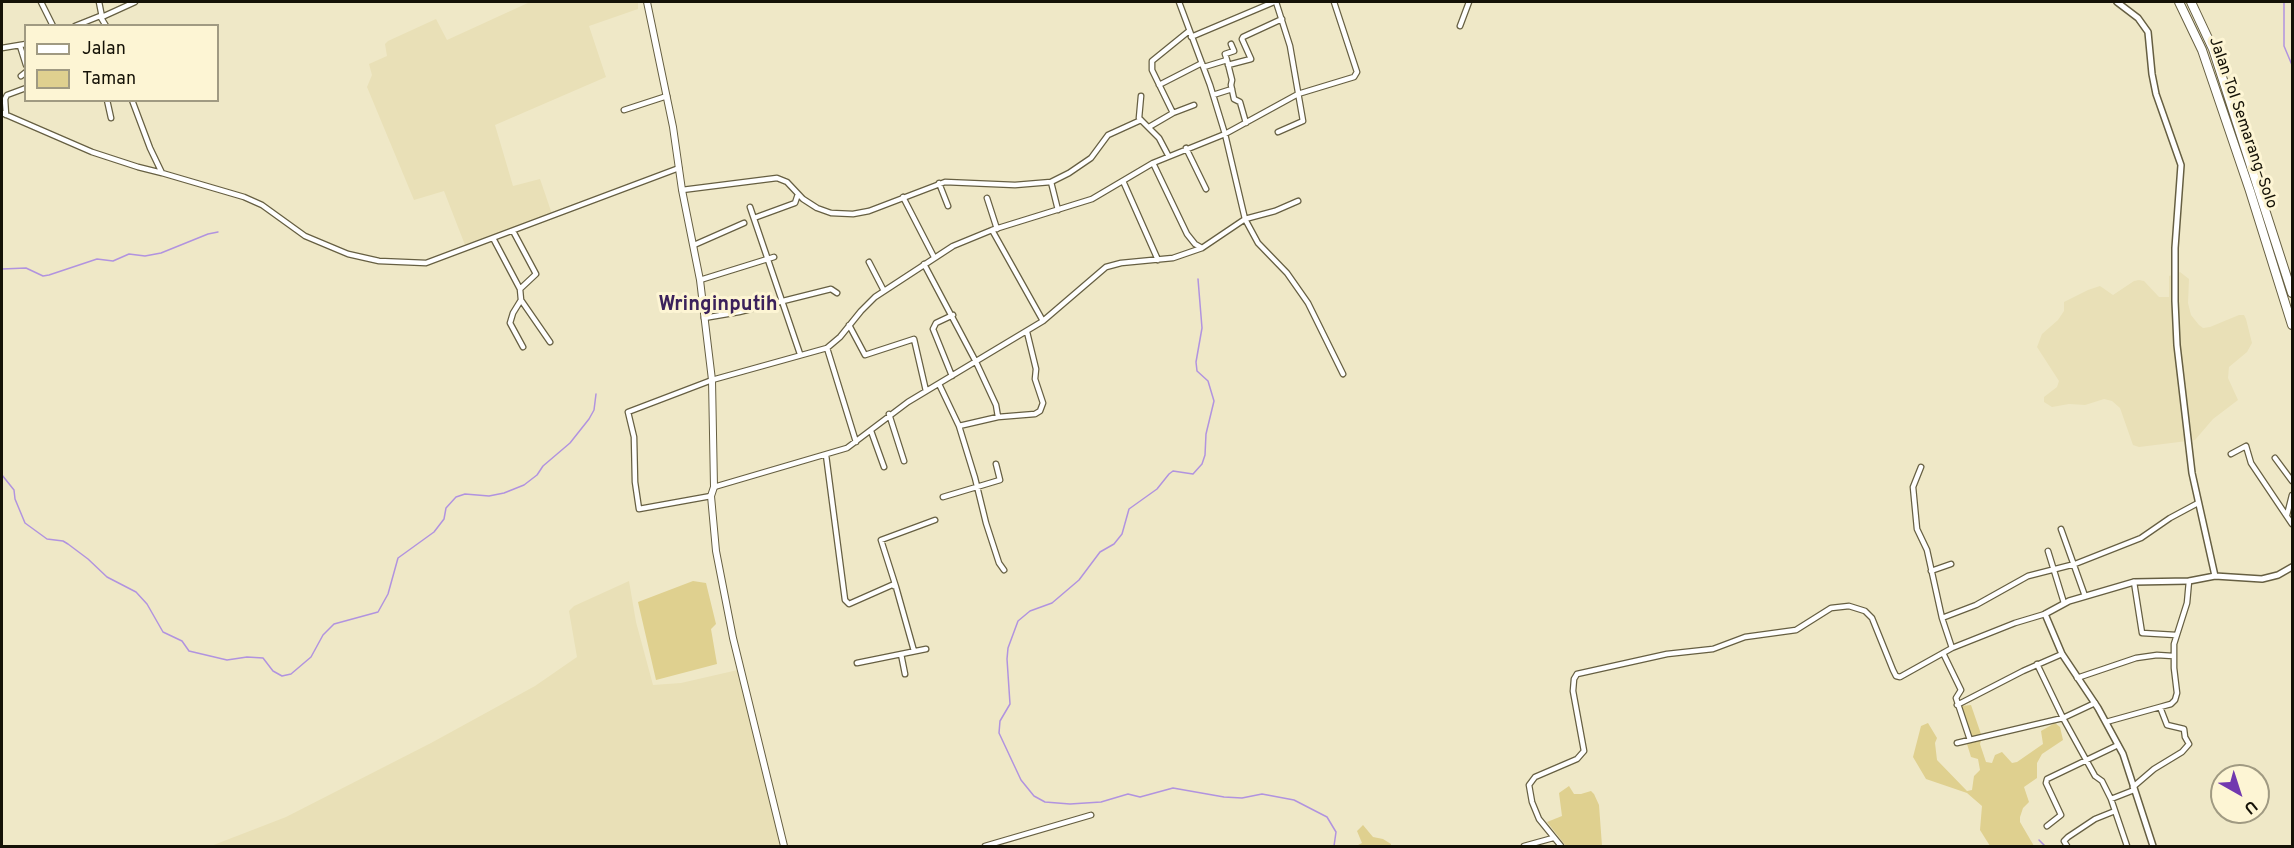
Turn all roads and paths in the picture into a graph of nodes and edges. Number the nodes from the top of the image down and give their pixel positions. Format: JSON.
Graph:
{"nodes":[{"id":1,"x":41,"y":2,"type":"edge"},
{"id":2,"x":99,"y":2,"type":"edge"},
{"id":3,"x":135,"y":2,"type":"edge"},
{"id":4,"x":647,"y":2,"type":"edge"},
{"id":5,"x":1179,"y":2,"type":"edge"},
{"id":6,"x":1275,"y":2,"type":"edge"},
{"id":7,"x":1334,"y":2,"type":"edge"},
{"id":8,"x":1469,"y":2,"type":"edge"},
{"id":9,"x":2117,"y":2,"type":"edge"},
{"id":10,"x":2179,"y":2,"type":"edge"},
{"id":11,"x":2191,"y":2,"type":"edge"},
{"id":12,"x":102,"y":17,"type":"junction"},
{"id":13,"x":1282,"y":19,"type":"junction"},
{"id":14,"x":52,"y":24,"type":"edge"},
{"id":15,"x":81,"y":24,"type":"edge"},
{"id":16,"x":105,"y":24,"type":"edge"},
{"id":17,"x":1460,"y":26,"type":"dead end"},
{"id":18,"x":1189,"y":32,"type":"junction"},
{"id":19,"x":1191,"y":38,"type":"junction"},
{"id":20,"x":1231,"y":44,"type":"dead end"},
{"id":21,"x":22,"y":45,"type":"edge"},
{"id":22,"x":2,"y":48,"type":"edge"},
{"id":23,"x":1228,"y":62,"type":"junction"},
{"id":24,"x":1203,"y":65,"type":"junction"},
{"id":25,"x":1159,"y":85,"type":"junction"},
{"id":26,"x":24,"y":89,"type":"edge"},
{"id":27,"x":1232,"y":89,"type":"junction"},
{"id":28,"x":1298,"y":94,"type":"junction"},
{"id":29,"x":1213,"y":95,"type":"junction"},
{"id":30,"x":667,"y":96,"type":"junction"},
{"id":31,"x":1141,"y":96,"type":"dead end"},
{"id":32,"x":107,"y":102,"type":"edge"},
{"id":33,"x":133,"y":102,"type":"edge"},
{"id":34,"x":1194,"y":105,"type":"dead end"},
{"id":35,"x":624,"y":110,"type":"dead end"},
{"id":36,"x":1173,"y":113,"type":"junction"},
{"id":37,"x":4,"y":114,"type":"edge"},
{"id":38,"x":111,"y":117,"type":"dead end"},
{"id":39,"x":1141,"y":120,"type":"junction"},
{"id":40,"x":1246,"y":123,"type":"junction"},
{"id":41,"x":1149,"y":127,"type":"junction"},
{"id":42,"x":1278,"y":132,"type":"dead end"},
{"id":43,"x":1225,"y":134,"type":"junction"},
{"id":44,"x":1186,"y":148,"type":"junction"},
{"id":45,"x":1167,"y":156,"type":"junction"},
{"id":46,"x":1153,"y":163,"type":"junction"},
{"id":47,"x":679,"y":168,"type":"junction"},
{"id":48,"x":162,"y":173,"type":"junction"},
{"id":49,"x":1123,"y":181,"type":"junction"},
{"id":50,"x":1051,"y":182,"type":"junction"},
{"id":51,"x":939,"y":183,"type":"junction"},
{"id":52,"x":1206,"y":189,"type":"dead end"},
{"id":53,"x":682,"y":190,"type":"junction"},
{"id":54,"x":798,"y":194,"type":"junction"},
{"id":55,"x":903,"y":197,"type":"junction"},
{"id":56,"x":987,"y":198,"type":"dead end"},
{"id":57,"x":1298,"y":201,"type":"dead end"},
{"id":58,"x":948,"y":206,"type":"dead end"},
{"id":59,"x":750,"y":207,"type":"dead end"},
{"id":60,"x":1058,"y":210,"type":"junction"},
{"id":61,"x":754,"y":218,"type":"junction"},
{"id":62,"x":1245,"y":219,"type":"junction"},
{"id":63,"x":744,"y":223,"type":"dead end"},
{"id":64,"x":995,"y":230,"type":"junction"},
{"id":65,"x":513,"y":231,"type":"junction"},
{"id":66,"x":493,"y":238,"type":"junction"},
{"id":67,"x":694,"y":245,"type":"junction"},
{"id":68,"x":1202,"y":248,"type":"junction"},
{"id":69,"x":774,"y":257,"type":"dead end"},
{"id":70,"x":934,"y":257,"type":"junction"},
{"id":71,"x":768,"y":259,"type":"junction"},
{"id":72,"x":1158,"y":260,"type":"junction"},
{"id":73,"x":869,"y":262,"type":"dead end"},
{"id":74,"x":924,"y":264,"type":"junction"},
{"id":75,"x":700,"y":280,"type":"junction"},
{"id":76,"x":520,"y":289,"type":"junction"},
{"id":77,"x":884,"y":291,"type":"junction"},
{"id":78,"x":837,"y":293,"type":"dead end"},
{"id":79,"x":2292,"y":293,"type":"edge"},
{"id":80,"x":521,"y":300,"type":"junction"},
{"id":81,"x":783,"y":301,"type":"junction"},
{"id":82,"x":953,"y":315,"type":"junction"},
{"id":83,"x":704,"y":318,"type":"junction"},
{"id":84,"x":1044,"y":321,"type":"junction"},
{"id":85,"x":849,"y":325,"type":"junction"},
{"id":86,"x":2292,"y":325,"type":"edge"},
{"id":87,"x":1027,"y":332,"type":"junction"},
{"id":88,"x":550,"y":342,"type":"dead end"},
{"id":89,"x":523,"y":347,"type":"dead end"},
{"id":90,"x":827,"y":348,"type":"junction"},
{"id":91,"x":800,"y":354,"type":"junction"},
{"id":92,"x":976,"y":362,"type":"junction"},
{"id":93,"x":1343,"y":374,"type":"dead end"},
{"id":94,"x":952,"y":376,"type":"junction"},
{"id":95,"x":712,"y":380,"type":"junction"},
{"id":96,"x":939,"y":384,"type":"junction"},
{"id":97,"x":926,"y":391,"type":"junction"},
{"id":98,"x":889,"y":414,"type":"junction"},
{"id":99,"x":998,"y":417,"type":"junction"},
{"id":100,"x":959,"y":426,"type":"junction"},
{"id":101,"x":871,"y":431,"type":"junction"},
{"id":102,"x":856,"y":442,"type":"junction"},
{"id":103,"x":2232,"y":454,"type":"dead end"},
{"id":104,"x":826,"y":455,"type":"junction"},
{"id":105,"x":2275,"y":458,"type":"dead end"},
{"id":106,"x":904,"y":461,"type":"dead end"},
{"id":107,"x":996,"y":464,"type":"dead end"},
{"id":108,"x":884,"y":467,"type":"dead end"},
{"id":109,"x":1921,"y":467,"type":"dead end"},
{"id":110,"x":2292,"y":481,"type":"edge"},
{"id":111,"x":714,"y":487,"type":"junction"},
{"id":112,"x":978,"y":487,"type":"junction"},
{"id":113,"x":2292,"y":495,"type":"edge"},
{"id":114,"x":711,"y":496,"type":"junction"},
{"id":115,"x":943,"y":496,"type":"dead end"},
{"id":116,"x":2198,"y":503,"type":"junction"},
{"id":117,"x":2288,"y":514,"type":"junction"},
{"id":118,"x":935,"y":520,"type":"dead end"},
{"id":119,"x":2292,"y":524,"type":"edge"},
{"id":120,"x":2061,"y":529,"type":"dead end"},
{"id":121,"x":2048,"y":551,"type":"dead end"},
{"id":122,"x":1951,"y":564,"type":"dead end"},
{"id":123,"x":2075,"y":564,"type":"junction"},
{"id":124,"x":2292,"y":567,"type":"edge"},
{"id":125,"x":1004,"y":570,"type":"dead end"},
{"id":126,"x":1931,"y":571,"type":"junction"},
{"id":127,"x":2053,"y":571,"type":"junction"},
{"id":128,"x":2215,"y":576,"type":"junction"},
{"id":129,"x":2189,"y":581,"type":"junction"},
{"id":130,"x":2134,"y":582,"type":"junction"},
{"id":131,"x":896,"y":587,"type":"junction"},
{"id":132,"x":2085,"y":596,"type":"junction"},
{"id":133,"x":2064,"y":603,"type":"junction"},
{"id":134,"x":2045,"y":614,"type":"junction"},
{"id":135,"x":1942,"y":618,"type":"junction"},
{"id":136,"x":2176,"y":635,"type":"junction"},
{"id":137,"x":1952,"y":648,"type":"junction"},
{"id":138,"x":926,"y":649,"type":"dead end"},
{"id":139,"x":914,"y":651,"type":"junction"},
{"id":140,"x":1943,"y":653,"type":"junction"},
{"id":141,"x":901,"y":654,"type":"junction"},
{"id":142,"x":2061,"y":654,"type":"junction"},
{"id":143,"x":2173,"y":656,"type":"junction"},
{"id":144,"x":857,"y":663,"type":"dead end"},
{"id":145,"x":2037,"y":664,"type":"junction"},
{"id":146,"x":905,"y":674,"type":"dead end"},
{"id":147,"x":2077,"y":678,"type":"junction"},
{"id":148,"x":2096,"y":703,"type":"junction"},
{"id":149,"x":1957,"y":705,"type":"junction"},
{"id":150,"x":2160,"y":708,"type":"junction"},
{"id":151,"x":2063,"y":718,"type":"junction"},
{"id":152,"x":2106,"y":722,"type":"junction"},
{"id":153,"x":1970,"y":740,"type":"junction"},
{"id":154,"x":1956,"y":743,"type":"dead end"},
{"id":155,"x":2118,"y":745,"type":"junction"},
{"id":156,"x":2087,"y":760,"type":"junction"},
{"id":157,"x":2134,"y":789,"type":"junction"},
{"id":158,"x":2111,"y":799,"type":"junction"},
{"id":159,"x":2115,"y":811,"type":"junction"},
{"id":160,"x":1091,"y":815,"type":"dead end"},
{"id":161,"x":2047,"y":826,"type":"dead end"},
{"id":162,"x":1553,"y":838,"type":"junction"},
{"id":163,"x":784,"y":846,"type":"edge"},
{"id":164,"x":985,"y":846,"type":"edge"},
{"id":165,"x":1524,"y":846,"type":"edge"},
{"id":166,"x":1561,"y":846,"type":"edge"},
{"id":167,"x":2067,"y":846,"type":"edge"},
{"id":168,"x":2127,"y":846,"type":"edge"},
{"id":169,"x":2153,"y":846,"type":"edge"}],
"edges":[{"from":1,"to":14,"type":"street"},
{"from":2,"to":12,"type":"street"},
{"from":3,"to":12,"type":"street"},
{"from":4,"to":30,"type":"main road"},
{"from":5,"to":18,"type":"street"},
{"from":6,"to":13,"type":"street"},
{"from":6,"to":19,"type":"street"},
{"from":7,"to":28,"type":"street"},
{"from":8,"to":17,"type":"street"},
{"from":9,"to":116,"type":"street"},
{"from":10,"to":86,"type":"highway","name":"Jalan Tol Semarang–Solo"},
{"from":11,"to":79,"type":"highway","name":"Jalan Tol Semarang–Solo"},
{"from":12,"to":15,"type":"street"},
{"from":12,"to":16,"type":"street"},
{"from":13,"to":23,"type":"street"},
{"from":13,"to":28,"type":"street"},
{"from":18,"to":19,"type":"street"},
{"from":18,"to":25,"type":"street"},
{"from":19,"to":24,"type":"street"},
{"from":20,"to":23,"type":"street"},
{"from":21,"to":22,"type":"street"},
{"from":23,"to":24,"type":"street"},
{"from":23,"to":27,"type":"street"},
{"from":24,"to":25,"type":"street"},
{"from":24,"to":29,"type":"street"},
{"from":25,"to":36,"type":"street"},
{"from":26,"to":37,"type":"street"},
{"from":27,"to":29,"type":"street"},
{"from":27,"to":40,"type":"street"},
{"from":28,"to":40,"type":"street"},
{"from":28,"to":42,"type":"street"},
{"from":29,"to":43,"type":"street"},
{"from":30,"to":35,"type":"street"},
{"from":30,"to":47,"type":"main road"},
{"from":31,"to":39,"type":"street"},
{"from":32,"to":38,"type":"street"},
{"from":33,"to":48,"type":"street"},
{"from":34,"to":36,"type":"street"},
{"from":36,"to":41,"type":"street"},
{"from":37,"to":48,"type":"street"},
{"from":39,"to":41,"type":"street"},
{"from":39,"to":50,"type":"street"},
{"from":40,"to":43,"type":"street"},
{"from":41,"to":45,"type":"street"},
{"from":43,"to":44,"type":"street"},
{"from":43,"to":62,"type":"street"},
{"from":44,"to":45,"type":"street"},
{"from":44,"to":52,"type":"street"},
{"from":45,"to":46,"type":"street"},
{"from":46,"to":49,"type":"street"},
{"from":46,"to":68,"type":"street"},
{"from":47,"to":53,"type":"main road"},
{"from":47,"to":65,"type":"street"},
{"from":48,"to":66,"type":"street"},
{"from":49,"to":60,"type":"street"},
{"from":49,"to":72,"type":"street"},
{"from":50,"to":51,"type":"street"},
{"from":50,"to":60,"type":"street"},
{"from":51,"to":55,"type":"street"},
{"from":51,"to":58,"type":"street"},
{"from":53,"to":54,"type":"street"},
{"from":53,"to":67,"type":"main road"},
{"from":54,"to":55,"type":"street"},
{"from":54,"to":61,"type":"street"},
{"from":55,"to":70,"type":"street"},
{"from":56,"to":64,"type":"street"},
{"from":57,"to":62,"type":"street"},
{"from":59,"to":61,"type":"street"},
{"from":60,"to":64,"type":"street"},
{"from":61,"to":71,"type":"street"},
{"from":62,"to":68,"type":"street"},
{"from":62,"to":93,"type":"street"},
{"from":63,"to":67,"type":"street"},
{"from":64,"to":70,"type":"street"},
{"from":64,"to":84,"type":"street"},
{"from":65,"to":66,"type":"street"},
{"from":65,"to":76,"type":"street"},
{"from":66,"to":76,"type":"street"},
{"from":67,"to":75,"type":"main road"},
{"from":68,"to":72,"type":"street"},
{"from":69,"to":71,"type":"street"},
{"from":70,"to":74,"type":"street"},
{"from":71,"to":75,"type":"street"},
{"from":71,"to":81,"type":"street"},
{"from":72,"to":84,"type":"street"},
{"from":73,"to":77,"type":"street"},
{"from":74,"to":77,"type":"street"},
{"from":74,"to":82,"type":"street"},
{"from":75,"to":83,"type":"main road"},
{"from":76,"to":80,"type":"street"},
{"from":77,"to":85,"type":"street"},
{"from":78,"to":81,"type":"street"},
{"from":80,"to":88,"type":"street"},
{"from":80,"to":89,"type":"street"},
{"from":81,"to":83,"type":"street"},
{"from":81,"to":91,"type":"street"},
{"from":82,"to":92,"type":"street"},
{"from":82,"to":94,"type":"street"},
{"from":83,"to":95,"type":"main road"},
{"from":84,"to":87,"type":"street"},
{"from":85,"to":90,"type":"street"},
{"from":85,"to":97,"type":"street"},
{"from":87,"to":92,"type":"street"},
{"from":87,"to":99,"type":"street"},
{"from":90,"to":91,"type":"street"},
{"from":90,"to":102,"type":"street"},
{"from":91,"to":95,"type":"street"},
{"from":92,"to":94,"type":"street"},
{"from":92,"to":99,"type":"street"},
{"from":94,"to":96,"type":"street"},
{"from":95,"to":111,"type":"main road"},
{"from":95,"to":114,"type":"street"},
{"from":96,"to":97,"type":"street"},
{"from":96,"to":100,"type":"street"},
{"from":97,"to":98,"type":"street"},
{"from":98,"to":101,"type":"street"},
{"from":98,"to":106,"type":"street"},
{"from":99,"to":100,"type":"street"},
{"from":100,"to":112,"type":"street"},
{"from":101,"to":102,"type":"street"},
{"from":101,"to":108,"type":"street"},
{"from":102,"to":104,"type":"street"},
{"from":103,"to":117,"type":"street"},
{"from":104,"to":111,"type":"street"},
{"from":104,"to":131,"type":"street"},
{"from":105,"to":110,"type":"street"},
{"from":107,"to":112,"type":"street"},
{"from":109,"to":126,"type":"street"},
{"from":111,"to":114,"type":"main road"},
{"from":112,"to":115,"type":"street"},
{"from":112,"to":125,"type":"street"},
{"from":113,"to":117,"type":"street"},
{"from":114,"to":163,"type":"main road"},
{"from":116,"to":123,"type":"street"},
{"from":116,"to":128,"type":"street"},
{"from":117,"to":119,"type":"street"},
{"from":118,"to":131,"type":"street"},
{"from":120,"to":123,"type":"street"},
{"from":121,"to":127,"type":"street"},
{"from":122,"to":126,"type":"street"},
{"from":123,"to":127,"type":"street"},
{"from":123,"to":132,"type":"street"},
{"from":124,"to":128,"type":"street"},
{"from":126,"to":135,"type":"street"},
{"from":127,"to":133,"type":"street"},
{"from":127,"to":135,"type":"street"},
{"from":128,"to":129,"type":"street"},
{"from":129,"to":130,"type":"street"},
{"from":129,"to":136,"type":"street"},
{"from":130,"to":132,"type":"street"},
{"from":130,"to":136,"type":"street"},
{"from":131,"to":139,"type":"street"},
{"from":132,"to":133,"type":"street"},
{"from":133,"to":134,"type":"street"},
{"from":134,"to":137,"type":"street"},
{"from":134,"to":142,"type":"street"},
{"from":135,"to":137,"type":"street"},
{"from":136,"to":143,"type":"street"},
{"from":137,"to":140,"type":"street"},
{"from":138,"to":139,"type":"street"},
{"from":139,"to":141,"type":"street"},
{"from":140,"to":149,"type":"street"},
{"from":140,"to":162,"type":"street"},
{"from":141,"to":144,"type":"street"},
{"from":141,"to":146,"type":"street"},
{"from":142,"to":145,"type":"street"},
{"from":142,"to":147,"type":"street"},
{"from":143,"to":147,"type":"street"},
{"from":143,"to":150,"type":"street"},
{"from":145,"to":149,"type":"street"},
{"from":145,"to":151,"type":"street"},
{"from":147,"to":148,"type":"street"},
{"from":148,"to":151,"type":"street"},
{"from":148,"to":152,"type":"street"},
{"from":149,"to":153,"type":"street"},
{"from":150,"to":152,"type":"street"},
{"from":150,"to":157,"type":"street"},
{"from":151,"to":153,"type":"street"},
{"from":151,"to":156,"type":"street"},
{"from":152,"to":155,"type":"street"},
{"from":153,"to":154,"type":"street"},
{"from":155,"to":156,"type":"street"},
{"from":155,"to":157,"type":"street"},
{"from":156,"to":158,"type":"street"},
{"from":156,"to":161,"type":"street"},
{"from":157,"to":158,"type":"street"},
{"from":157,"to":169,"type":"street"},
{"from":158,"to":159,"type":"street"},
{"from":159,"to":167,"type":"street"},
{"from":159,"to":168,"type":"street"},
{"from":160,"to":164,"type":"street"},
{"from":162,"to":165,"type":"street"},
{"from":162,"to":166,"type":"street"}]}
